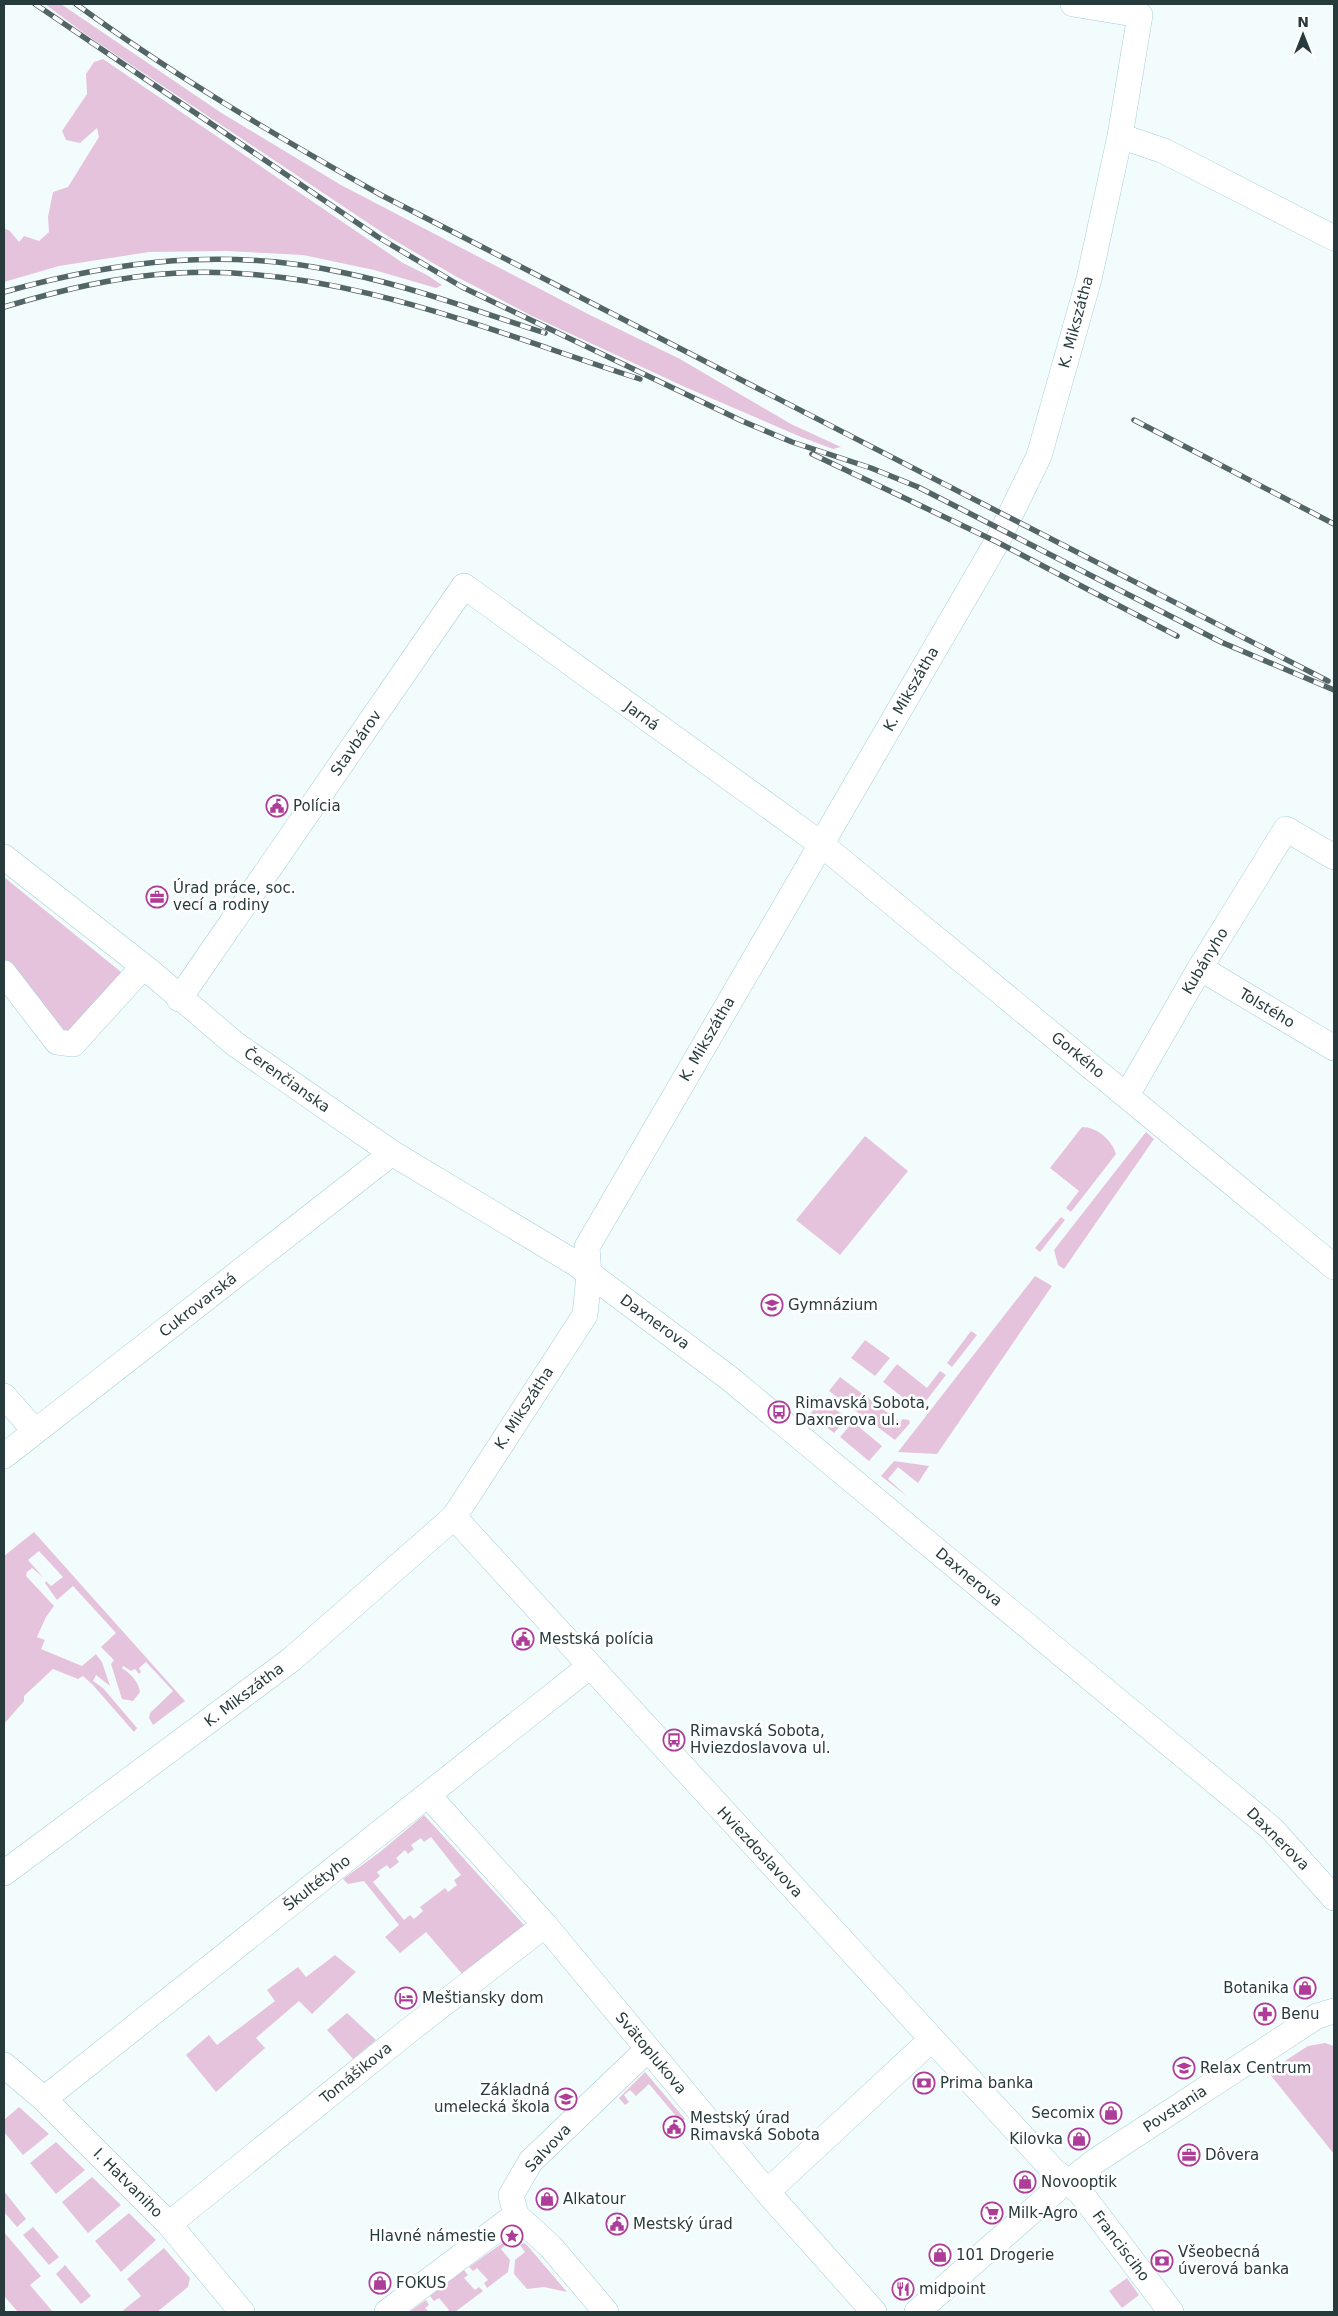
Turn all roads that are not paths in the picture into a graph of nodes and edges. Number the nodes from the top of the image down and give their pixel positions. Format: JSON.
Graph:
{"nodes":[{"id":1,"x":1073,"y":4,"type":"edge"},
{"id":2,"x":1120,"y":136,"type":"junction"},
{"id":3,"x":1334,"y":238,"type":"edge"},
{"id":4,"x":464,"y":586,"type":"joint"},
{"id":5,"x":821,"y":844,"type":"junction"},
{"id":6,"x":4,"y":857,"type":"edge"},
{"id":7,"x":1334,"y":857,"type":"edge"},
{"id":8,"x":143,"y":967,"type":"junction"},
{"id":9,"x":1200,"y":968,"type":"junction"},
{"id":10,"x":4,"y":973,"type":"edge"},
{"id":11,"x":179,"y":999,"type":"junction"},
{"id":12,"x":1334,"y":1048,"type":"edge"},
{"id":13,"x":1127,"y":1095,"type":"junction"},
{"id":14,"x":392,"y":1153,"type":"junction"},
{"id":15,"x":1334,"y":1267,"type":"edge"},
{"id":16,"x":589,"y":1275,"type":"junction"},
{"id":17,"x":4,"y":1396,"type":"edge"},
{"id":18,"x":35,"y":1431,"type":"junction"},
{"id":19,"x":4,"y":1456,"type":"edge"},
{"id":20,"x":454,"y":1517,"type":"junction"},
{"id":21,"x":590,"y":1666,"type":"junction"},
{"id":22,"x":428,"y":1795,"type":"junction"},
{"id":23,"x":4,"y":1874,"type":"edge"},
{"id":24,"x":1334,"y":1898,"type":"edge"},
{"id":25,"x":545,"y":1925,"type":"junction"},
{"id":26,"x":1334,"y":2011,"type":"edge"},
{"id":27,"x":932,"y":2039,"type":"junction"},
{"id":28,"x":648,"y":2049,"type":"junction"},
{"id":29,"x":4,"y":2065,"type":"edge"},
{"id":30,"x":44,"y":2099,"type":"junction"},
{"id":31,"x":1062,"y":2186,"type":"junction"},
{"id":32,"x":767,"y":2192,"type":"junction"},
{"id":33,"x":516,"y":2215,"type":"junction"},
{"id":34,"x":169,"y":2224,"type":"junction"},
{"id":35,"x":242,"y":2312,"type":"edge"},
{"id":36,"x":387,"y":2312,"type":"edge"},
{"id":37,"x":606,"y":2312,"type":"edge"},
{"id":38,"x":874,"y":2312,"type":"edge"},
{"id":39,"x":917,"y":2312,"type":"edge"},
{"id":40,"x":1171,"y":2312,"type":"edge"}],
"edges":[{"from":1,"to":2,"type":"street","name":"K. Mikszátha"},
{"from":2,"to":3,"type":"street"},
{"from":2,"to":5,"type":"street","name":"K. Mikszátha"},
{"from":4,"to":5,"type":"street","name":"Jarná"},
{"from":4,"to":11,"type":"street","name":"Stavbárov"},
{"from":5,"to":13,"type":"street","name":"Gorkého"},
{"from":5,"to":16,"type":"street","name":"K. Mikszátha"},
{"from":6,"to":8,"type":"street","name":"Čerenčianska"},
{"from":7,"to":9,"type":"street","name":"Kubányho"},
{"from":8,"to":10,"type":"street"},
{"from":8,"to":11,"type":"street","name":"Čerenčianska"},
{"from":9,"to":12,"type":"street","name":"Tolstého"},
{"from":9,"to":13,"type":"street","name":"Kubányho"},
{"from":11,"to":14,"type":"street","name":"Čerenčianska"},
{"from":13,"to":15,"type":"street","name":"Gorkého"},
{"from":14,"to":16,"type":"street","name":"Čerenčianska"},
{"from":14,"to":18,"type":"street","name":"Cukrovarská"},
{"from":16,"to":20,"type":"street","name":"K. Mikszátha"},
{"from":16,"to":24,"type":"street","name":"Daxnerova"},
{"from":17,"to":18,"type":"street"},
{"from":18,"to":19,"type":"street","name":"Cukrovarská"},
{"from":20,"to":21,"type":"street","name":"Hviezdoslavova"},
{"from":20,"to":23,"type":"street","name":"K. Mikszátha"},
{"from":21,"to":22,"type":"street","name":"Škultétyho"},
{"from":21,"to":27,"type":"street","name":"Hviezdoslavova"},
{"from":22,"to":25,"type":"street","name":"Svätoplukova"},
{"from":22,"to":30,"type":"street","name":"Škultétyho"},
{"from":25,"to":28,"type":"street","name":"Svätoplukova"},
{"from":25,"to":34,"type":"street","name":"Tomášikova"},
{"from":26,"to":31,"type":"street","name":"Povstania"},
{"from":27,"to":31,"type":"street","name":"Hviezdoslavova"},
{"from":27,"to":32,"type":"street"},
{"from":28,"to":32,"type":"street","name":"Svätoplukova"},
{"from":28,"to":33,"type":"street","name":"Salvova"},
{"from":29,"to":30,"type":"street","name":"I. Hatvaniho"},
{"from":30,"to":34,"type":"street","name":"I. Hatvaniho"},
{"from":31,"to":39,"type":"street","name":"Povstania"},
{"from":31,"to":40,"type":"street","name":"Francisciho"},
{"from":32,"to":38,"type":"street","name":"Svätoplukova"},
{"from":33,"to":36,"type":"street"},
{"from":33,"to":37,"type":"street"},
{"from":34,"to":35,"type":"street","name":"I. Hatvaniho"}]}
